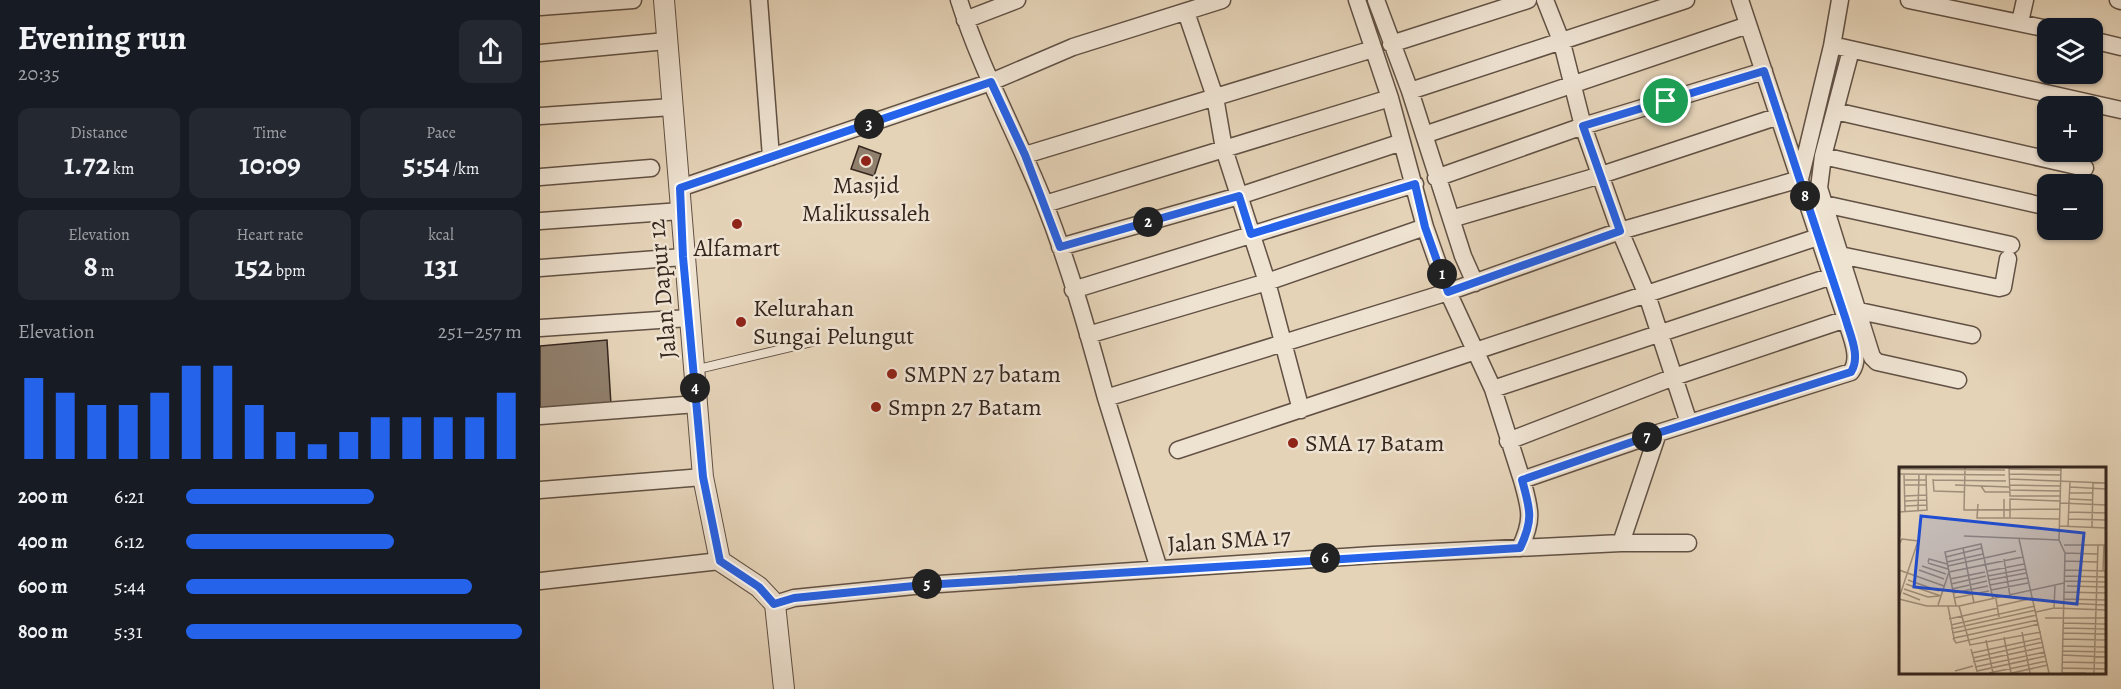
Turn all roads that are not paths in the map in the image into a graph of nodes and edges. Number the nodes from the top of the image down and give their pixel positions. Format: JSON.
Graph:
{"nodes":[{"id":1,"x":633,"y":0,"type":"edge"},
{"id":2,"x":664,"y":0,"type":"edge"},
{"id":3,"x":759,"y":0,"type":"edge"},
{"id":4,"x":959,"y":0,"type":"edge"},
{"id":5,"x":1017,"y":0,"type":"edge"},
{"id":6,"x":1222,"y":0,"type":"edge"},
{"id":7,"x":1357,"y":0,"type":"edge"},
{"id":8,"x":1376,"y":0,"type":"edge"},
{"id":9,"x":1528,"y":0,"type":"edge"},
{"id":10,"x":1545,"y":0,"type":"edge"},
{"id":11,"x":1686,"y":0,"type":"edge"},
{"id":12,"x":1740,"y":0,"type":"edge"},
{"id":13,"x":1840,"y":0,"type":"edge"},
{"id":14,"x":1909,"y":0,"type":"edge"},
{"id":15,"x":2025,"y":0,"type":"edge"},
{"id":16,"x":540,"y":7,"type":"edge"},
{"id":17,"x":1186,"y":12,"type":"junction"},
{"id":18,"x":965,"y":20,"type":"junction"},
{"id":19,"x":2020,"y":22,"type":"junction"},
{"id":20,"x":1748,"y":25,"type":"junction"},
{"id":21,"x":2037,"y":26,"type":"edge"},
{"id":22,"x":666,"y":41,"type":"junction"},
{"id":23,"x":1562,"y":43,"type":"junction"},
{"id":24,"x":2103,"y":43,"type":"edge"},
{"id":25,"x":1391,"y":44,"type":"junction"},
{"id":26,"x":1832,"y":46,"type":"junction"},
{"id":27,"x":2121,"y":47,"type":"edge"},
{"id":28,"x":1373,"y":49,"type":"junction"},
{"id":29,"x":1851,"y":50,"type":"junction"},
{"id":30,"x":540,"y":53,"type":"edge"},
{"id":31,"x":1764,"y":71,"type":"junction"},
{"id":32,"x":991,"y":82,"type":"junction"},
{"id":33,"x":1573,"y":86,"type":"junction"},
{"id":34,"x":1410,"y":91,"type":"junction"},
{"id":35,"x":1215,"y":98,"type":"junction"},
{"id":36,"x":1390,"y":98,"type":"junction"},
{"id":37,"x":672,"y":106,"type":"junction"},
{"id":38,"x":2121,"y":110,"type":"edge"},
{"id":39,"x":1834,"y":111,"type":"junction"},
{"id":40,"x":540,"y":116,"type":"edge"},
{"id":41,"x":1779,"y":116,"type":"junction"},
{"id":42,"x":1583,"y":126,"type":"junction"},
{"id":43,"x":1424,"y":135,"type":"junction"},
{"id":44,"x":1402,"y":142,"type":"junction"},
{"id":45,"x":1224,"y":149,"type":"junction"},
{"id":46,"x":1025,"y":155,"type":"junction"},
{"id":47,"x":1823,"y":156,"type":"junction"},
{"id":48,"x":771,"y":158,"type":"junction"},
{"id":49,"x":651,"y":168,"type":"dead end"},
{"id":50,"x":2085,"y":168,"type":"dead end"},
{"id":51,"x":1601,"y":175,"type":"junction"},
{"id":52,"x":540,"y":177,"type":"edge"},
{"id":53,"x":1436,"y":178,"type":"junction"},
{"id":54,"x":1800,"y":179,"type":"junction"},
{"id":55,"x":1415,"y":184,"type":"junction"},
{"id":56,"x":680,"y":188,"type":"junction"},
{"id":57,"x":1239,"y":196,"type":"junction"},
{"id":58,"x":1045,"y":204,"type":"junction"},
{"id":59,"x":2037,"y":205,"type":"edge"},
{"id":60,"x":1817,"y":206,"type":"junction"},
{"id":61,"x":681,"y":211,"type":"junction"},
{"id":62,"x":1451,"y":219,"type":"junction"},
{"id":63,"x":540,"y":221,"type":"edge"},
{"id":64,"x":1425,"y":227,"type":"junction"},
{"id":65,"x":1620,"y":231,"type":"junction"},
{"id":66,"x":1251,"y":234,"type":"junction"},
{"id":67,"x":1818,"y":237,"type":"junction"},
{"id":68,"x":1060,"y":247,"type":"junction"},
{"id":69,"x":1833,"y":256,"type":"junction"},
{"id":70,"x":683,"y":257,"type":"junction"},
{"id":71,"x":540,"y":268,"type":"edge"},
{"id":72,"x":1832,"y":276,"type":"junction"},
{"id":73,"x":1267,"y":282,"type":"junction"},
{"id":74,"x":1475,"y":282,"type":"junction"},
{"id":75,"x":1073,"y":290,"type":"junction"},
{"id":76,"x":1448,"y":292,"type":"junction"},
{"id":77,"x":1647,"y":295,"type":"junction"},
{"id":78,"x":1848,"y":312,"type":"junction"},
{"id":79,"x":689,"y":318,"type":"junction"},
{"id":80,"x":540,"y":328,"type":"edge"},
{"id":81,"x":1659,"y":334,"type":"junction"},
{"id":82,"x":1088,"y":335,"type":"junction"},
{"id":83,"x":1972,"y":335,"type":"dead end"},
{"id":84,"x":812,"y":342,"type":"dead end"},
{"id":85,"x":1284,"y":343,"type":"junction"},
{"id":86,"x":1475,"y":350,"type":"junction"},
{"id":87,"x":694,"y":370,"type":"junction"},
{"id":88,"x":1674,"y":376,"type":"junction"},
{"id":89,"x":1958,"y":380,"type":"dead end"},
{"id":90,"x":1492,"y":389,"type":"junction"},
{"id":91,"x":1106,"y":398,"type":"junction"},
{"id":92,"x":697,"y":404,"type":"junction"},
{"id":93,"x":1301,"y":410,"type":"junction"},
{"id":94,"x":540,"y":416,"type":"edge"},
{"id":95,"x":1689,"y":423,"type":"junction"},
{"id":96,"x":1658,"y":433,"type":"junction"},
{"id":97,"x":1508,"y":441,"type":"junction"},
{"id":98,"x":1178,"y":450,"type":"dead end"},
{"id":99,"x":703,"y":477,"type":"junction"},
{"id":100,"x":1522,"y":480,"type":"junction"},
{"id":101,"x":540,"y":490,"type":"edge"},
{"id":102,"x":1621,"y":543,"type":"junction"},
{"id":103,"x":1688,"y":543,"type":"dead end"},
{"id":104,"x":1520,"y":548,"type":"junction"},
{"id":105,"x":720,"y":561,"type":"junction"},
{"id":106,"x":1159,"y":569,"type":"junction"},
{"id":107,"x":540,"y":581,"type":"edge"},
{"id":108,"x":774,"y":604,"type":"junction"},
{"id":109,"x":784,"y":689,"type":"edge"}],
"edges":[{"from":1,"to":16,"type":"street"},
{"from":2,"to":22,"type":"street","name":"Jalan Dapur 12"},
{"from":3,"to":48,"type":"street"},
{"from":4,"to":18,"type":"street"},
{"from":5,"to":18,"type":"street"},
{"from":6,"to":17,"type":"street"},
{"from":7,"to":28,"type":"street"},
{"from":8,"to":25,"type":"street"},
{"from":9,"to":25,"type":"street"},
{"from":10,"to":23,"type":"street"},
{"from":11,"to":23,"type":"street"},
{"from":12,"to":20,"type":"street"},
{"from":13,"to":26,"type":"street"},
{"from":14,"to":19,"type":"street"},
{"from":15,"to":19,"type":"street"},
{"from":17,"to":32,"type":"street"},
{"from":17,"to":35,"type":"street"},
{"from":18,"to":32,"type":"street"},
{"from":19,"to":21,"type":"street"},
{"from":20,"to":31,"type":"street"},
{"from":20,"to":33,"type":"street"},
{"from":22,"to":30,"type":"street"},
{"from":22,"to":37,"type":"street","name":"Jalan Dapur 12"},
{"from":23,"to":33,"type":"street"},
{"from":23,"to":34,"type":"street"},
{"from":24,"to":27,"type":"street"},
{"from":25,"to":34,"type":"street"},
{"from":26,"to":29,"type":"street"},
{"from":26,"to":54,"type":"street"},
{"from":28,"to":35,"type":"street"},
{"from":28,"to":36,"type":"street"},
{"from":29,"to":38,"type":"street"},
{"from":29,"to":39,"type":"street"},
{"from":31,"to":41,"type":"street"},
{"from":31,"to":42,"type":"street"},
{"from":32,"to":46,"type":"street"},
{"from":32,"to":48,"type":"street"},
{"from":33,"to":42,"type":"street"},
{"from":33,"to":43,"type":"street"},
{"from":34,"to":43,"type":"street"},
{"from":35,"to":45,"type":"street"},
{"from":35,"to":46,"type":"street"},
{"from":36,"to":44,"type":"street"},
{"from":36,"to":45,"type":"street"},
{"from":37,"to":40,"type":"street"},
{"from":37,"to":56,"type":"street","name":"Jalan Dapur 12"},
{"from":39,"to":47,"type":"street"},
{"from":39,"to":50,"type":"street"},
{"from":41,"to":51,"type":"street"},
{"from":41,"to":54,"type":"street"},
{"from":42,"to":51,"type":"street"},
{"from":42,"to":53,"type":"street"},
{"from":43,"to":53,"type":"street"},
{"from":44,"to":55,"type":"street"},
{"from":44,"to":57,"type":"street"},
{"from":45,"to":57,"type":"street"},
{"from":45,"to":58,"type":"street"},
{"from":46,"to":58,"type":"street"},
{"from":47,"to":59,"type":"street"},
{"from":47,"to":60,"type":"street"},
{"from":48,"to":56,"type":"street"},
{"from":49,"to":52,"type":"street"},
{"from":51,"to":62,"type":"street"},
{"from":51,"to":65,"type":"street"},
{"from":53,"to":62,"type":"street"},
{"from":54,"to":60,"type":"street"},
{"from":54,"to":65,"type":"street"},
{"from":55,"to":64,"type":"street"},
{"from":55,"to":66,"type":"street"},
{"from":56,"to":61,"type":"street","name":"Jalan Dapur 12"},
{"from":57,"to":66,"type":"street"},
{"from":57,"to":68,"type":"street"},
{"from":58,"to":68,"type":"street"},
{"from":60,"to":67,"type":"street"},
{"from":60,"to":69,"type":"street"},
{"from":60,"to":69,"type":"street"},
{"from":61,"to":63,"type":"street"},
{"from":61,"to":70,"type":"street","name":"Jalan Dapur 12"},
{"from":62,"to":74,"type":"street"},
{"from":64,"to":73,"type":"street"},
{"from":64,"to":76,"type":"street"},
{"from":65,"to":74,"type":"street"},
{"from":65,"to":77,"type":"street"},
{"from":66,"to":73,"type":"street"},
{"from":66,"to":75,"type":"street"},
{"from":67,"to":69,"type":"street"},
{"from":67,"to":77,"type":"street"},
{"from":68,"to":75,"type":"street"},
{"from":69,"to":72,"type":"street"},
{"from":69,"to":78,"type":"street"},
{"from":70,"to":71,"type":"street"},
{"from":70,"to":79,"type":"street","name":"Jalan Dapur 12"},
{"from":72,"to":78,"type":"street"},
{"from":72,"to":81,"type":"street"},
{"from":73,"to":82,"type":"street"},
{"from":73,"to":85,"type":"street"},
{"from":74,"to":76,"type":"street"},
{"from":75,"to":82,"type":"street"},
{"from":76,"to":85,"type":"street"},
{"from":76,"to":86,"type":"street"},
{"from":77,"to":81,"type":"street"},
{"from":77,"to":86,"type":"street"},
{"from":78,"to":83,"type":"street"},
{"from":78,"to":88,"type":"street"},
{"from":78,"to":89,"type":"street"},
{"from":78,"to":95,"type":"street"},
{"from":79,"to":80,"type":"street"},
{"from":79,"to":87,"type":"street","name":"Jalan Dapur 12"},
{"from":81,"to":88,"type":"street"},
{"from":81,"to":90,"type":"street"},
{"from":82,"to":91,"type":"street"},
{"from":84,"to":87,"type":"lane"},
{"from":85,"to":91,"type":"street"},
{"from":85,"to":93,"type":"street"},
{"from":86,"to":90,"type":"street"},
{"from":86,"to":93,"type":"street"},
{"from":87,"to":92,"type":"street","name":"Jalan Dapur 12"},
{"from":88,"to":95,"type":"street"},
{"from":88,"to":97,"type":"street"},
{"from":90,"to":97,"type":"street"},
{"from":91,"to":106,"type":"street"},
{"from":92,"to":94,"type":"street"},
{"from":92,"to":99,"type":"street","name":"Jalan Dapur 12"},
{"from":93,"to":98,"type":"street"},
{"from":95,"to":96,"type":"street"},
{"from":96,"to":100,"type":"street"},
{"from":96,"to":102,"type":"street"},
{"from":97,"to":100,"type":"street"},
{"from":99,"to":101,"type":"street"},
{"from":99,"to":105,"type":"street","name":"Jalan Dapur 12"},
{"from":100,"to":104,"type":"street"},
{"from":102,"to":103,"type":"street","name":"Jalan SMA 17"},
{"from":102,"to":104,"type":"street","name":"Jalan SMA 17"},
{"from":104,"to":106,"type":"street","name":"Jalan SMA 17"},
{"from":105,"to":107,"type":"street"},
{"from":105,"to":108,"type":"street"},
{"from":106,"to":108,"type":"street","name":"Jalan SMA 17"},
{"from":108,"to":109,"type":"street"}]}
